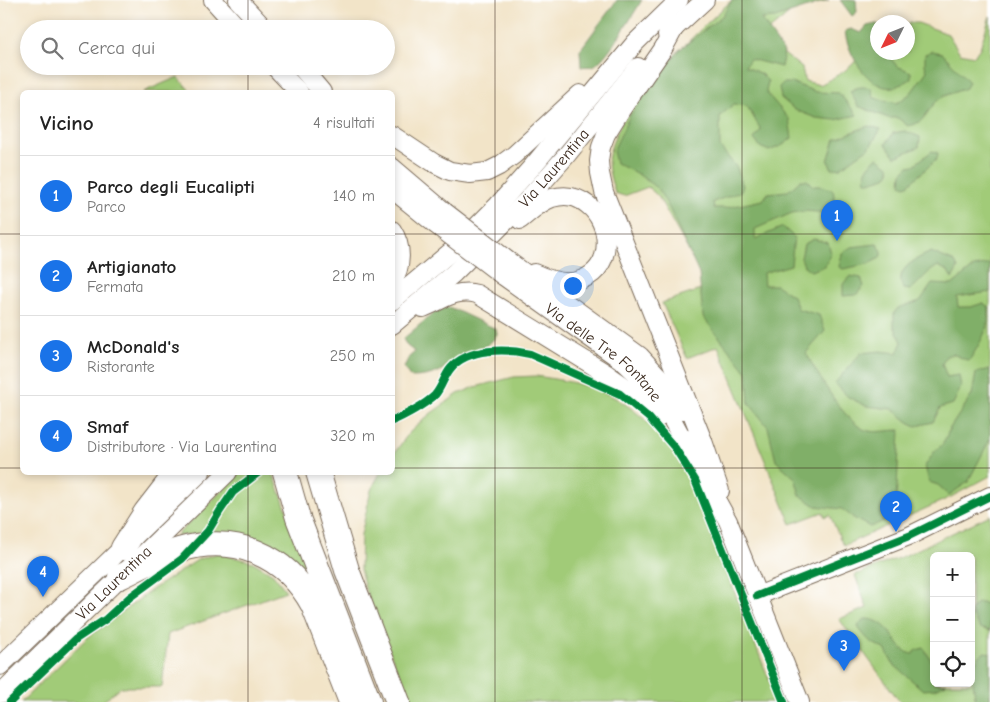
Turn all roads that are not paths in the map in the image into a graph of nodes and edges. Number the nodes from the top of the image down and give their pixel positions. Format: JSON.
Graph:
{"nodes":[{"id":1,"x":213,"y":0,"type":"edge"},
{"id":2,"x":238,"y":0,"type":"edge"},
{"id":3,"x":679,"y":0,"type":"edge"},
{"id":4,"x":705,"y":0,"type":"edge"},
{"id":5,"x":231,"y":20,"type":"edge"},
{"id":6,"x":257,"y":20,"type":"edge"},
{"id":7,"x":675,"y":27,"type":"junction"},
{"id":8,"x":635,"y":43,"type":"junction"},
{"id":9,"x":270,"y":75,"type":"edge"},
{"id":10,"x":283,"y":75,"type":"edge"},
{"id":11,"x":307,"y":75,"type":"edge"},
{"id":12,"x":310,"y":75,"type":"edge"},
{"id":13,"x":281,"y":90,"type":"edge"},
{"id":14,"x":297,"y":90,"type":"edge"},
{"id":15,"x":320,"y":90,"type":"edge"},
{"id":16,"x":329,"y":90,"type":"edge"},
{"id":17,"x":395,"y":137,"type":"edge"},
{"id":18,"x":395,"y":170,"type":"edge"},
{"id":19,"x":395,"y":191,"type":"edge"},
{"id":20,"x":440,"y":218,"type":"junction"},
{"id":21,"x":395,"y":235,"type":"edge"},
{"id":22,"x":506,"y":269,"type":"junction"},
{"id":23,"x":454,"y":273,"type":"junction"},
{"id":24,"x":395,"y":277,"type":"edge"},
{"id":25,"x":395,"y":298,"type":"edge"},
{"id":26,"x":398,"y":320,"type":"edge"},
{"id":27,"x":703,"y":441,"type":"junction"},
{"id":28,"x":691,"y":455,"type":"junction"},
{"id":29,"x":175,"y":475,"type":"edge"},
{"id":30,"x":199,"y":475,"type":"edge"},
{"id":31,"x":225,"y":475,"type":"edge"},
{"id":32,"x":286,"y":475,"type":"edge"},
{"id":33,"x":302,"y":475,"type":"edge"},
{"id":34,"x":319,"y":475,"type":"edge"},
{"id":35,"x":990,"y":496,"type":"edge"},
{"id":36,"x":728,"y":521,"type":"junction"},
{"id":37,"x":123,"y":548,"type":"junction"},
{"id":38,"x":120,"y":577,"type":"junction"},
{"id":39,"x":757,"y":596,"type":"junction"},
{"id":40,"x":1,"y":664,"type":"edge"},
{"id":41,"x":0,"y":694,"type":"edge"},
{"id":42,"x":351,"y":702,"type":"edge"},
{"id":43,"x":369,"y":702,"type":"edge"},
{"id":44,"x":385,"y":702,"type":"edge"},
{"id":45,"x":398,"y":702,"type":"edge"},
{"id":46,"x":800,"y":702,"type":"edge"}],
"edges":[{"from":1,"to":5,"type":"main road"},
{"from":2,"to":6,"type":"main road"},
{"from":3,"to":8,"type":"main road","name":"Via Laurentina"},
{"from":4,"to":7,"type":"main road","name":"Via Laurentina"},
{"from":7,"to":23,"type":"main road","name":"Via Laurentina"},
{"from":7,"to":27,"type":"main road"},
{"from":8,"to":17,"type":"main road"},
{"from":8,"to":25,"type":"main road","name":"Via Laurentina"},
{"from":9,"to":13,"type":"main road"},
{"from":10,"to":14,"type":"main road"},
{"from":11,"to":15,"type":"main road"},
{"from":12,"to":16,"type":"main road"},
{"from":18,"to":20,"type":"main road"},
{"from":19,"to":20,"type":"main road"},
{"from":20,"to":22,"type":"main road","name":"Via delle Tre Fontane","bridge":true},
{"from":21,"to":24,"type":"main road"},
{"from":22,"to":23,"type":"main road"},
{"from":22,"to":27,"type":"main road","name":"Via delle Tre Fontane"},
{"from":22,"to":28,"type":"main road","name":"Via delle Tre Fontane"},
{"from":23,"to":26,"type":"main road","name":"Via Laurentina"},
{"from":26,"to":28,"type":"main road"},
{"from":27,"to":36,"type":"main road","name":"Via delle Tre Fontane"},
{"from":28,"to":36,"type":"main road","name":"Via delle Tre Fontane"},
{"from":29,"to":37,"type":"highway"},
{"from":30,"to":37,"type":"main road","name":"Via Laurentina"},
{"from":31,"to":38,"type":"main road","name":"Via Laurentina"},
{"from":32,"to":43,"type":"highway"},
{"from":33,"to":44,"type":"highway"},
{"from":34,"to":45,"type":"highway"},
{"from":35,"to":39,"type":"main road"},
{"from":36,"to":39,"type":"main road","name":"Via delle Tre Fontane"},
{"from":37,"to":40,"type":"main road","name":"Via Laurentina"},
{"from":38,"to":41,"type":"main road","name":"Via Laurentina"},
{"from":38,"to":42,"type":"highway"},
{"from":39,"to":46,"type":"main road","name":"Via delle Tre Fontane"}]}
